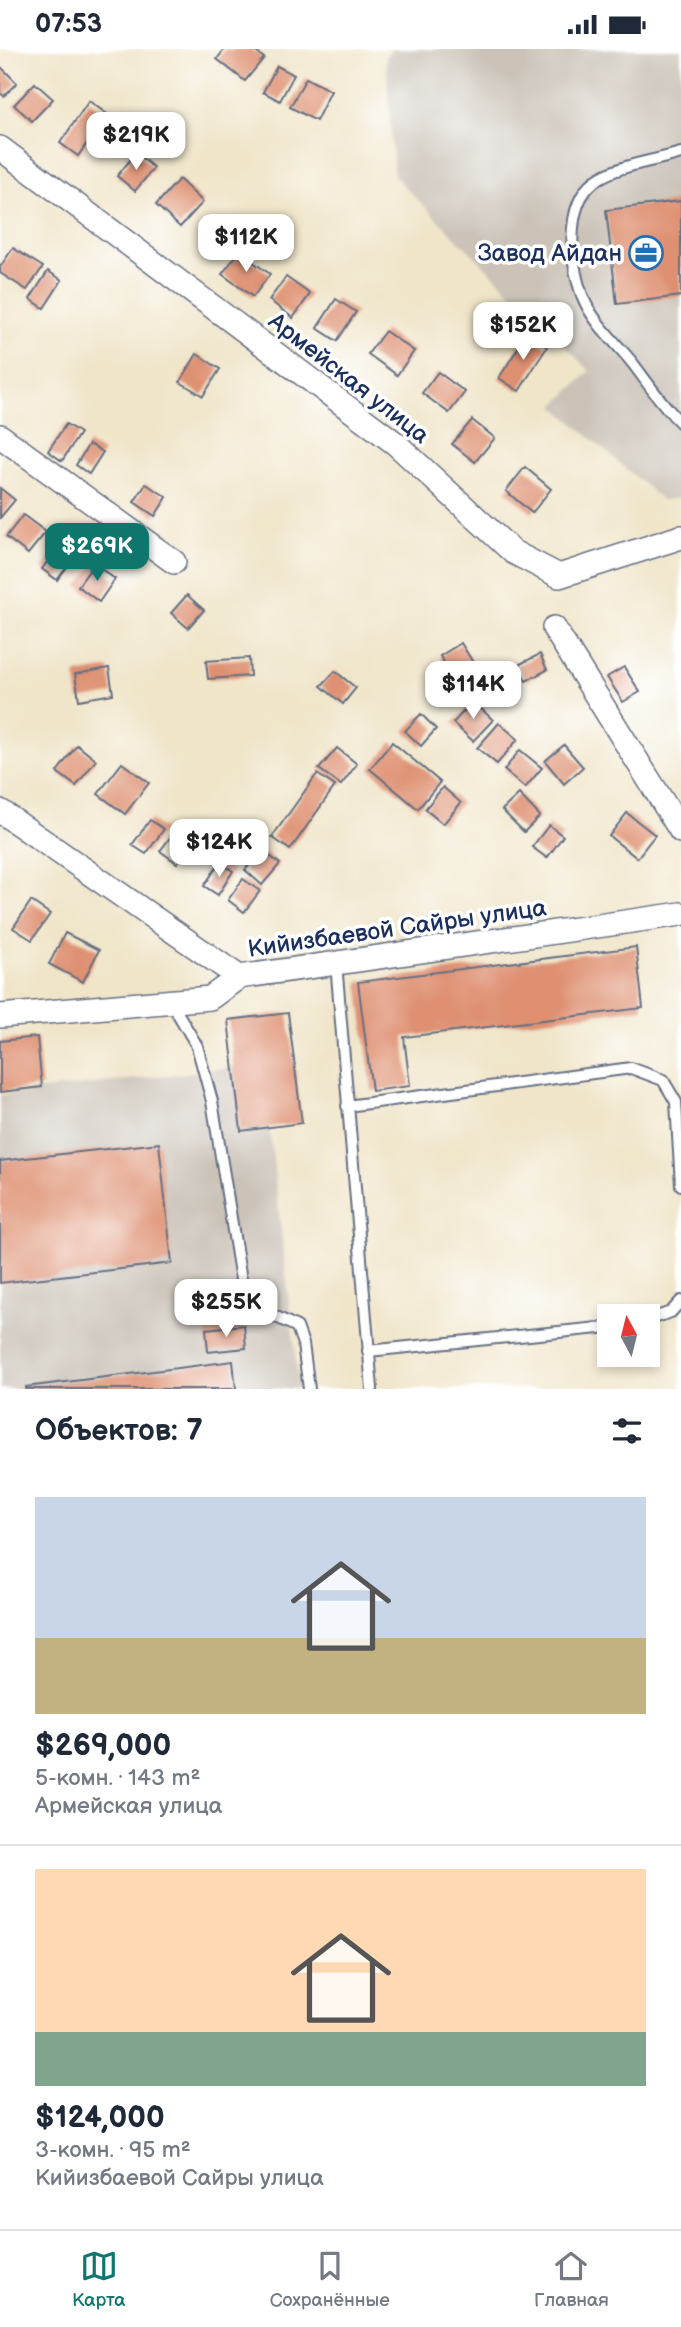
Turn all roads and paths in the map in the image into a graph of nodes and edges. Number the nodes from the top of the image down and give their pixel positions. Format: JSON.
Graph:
{"nodes":[{"id":1,"x":0,"y":148,"type":"edge"},
{"id":2,"x":681,"y":153,"type":"edge"},
{"id":3,"x":681,"y":423,"type":"edge"},
{"id":4,"x":0,"y":436,"type":"edge"},
{"id":5,"x":681,"y":537,"type":"edge"},
{"id":6,"x":174,"y":562,"type":"dead end"},
{"id":7,"x":554,"y":628,"type":"dead end"},
{"id":8,"x":0,"y":811,"type":"edge"},
{"id":9,"x":681,"y":831,"type":"edge"},
{"id":10,"x":681,"y":914,"type":"edge"},
{"id":11,"x":336,"y":963,"type":"junction"},
{"id":12,"x":239,"y":977,"type":"junction"},
{"id":13,"x":171,"y":1001,"type":"junction"},
{"id":14,"x":0,"y":1016,"type":"edge"},
{"id":15,"x":347,"y":1106,"type":"junction"},
{"id":16,"x":681,"y":1185,"type":"edge"},
{"id":17,"x":681,"y":1301,"type":"edge"},
{"id":18,"x":660,"y":1316,"type":"edge"},
{"id":19,"x":597,"y":1328,"type":"edge"},
{"id":20,"x":368,"y":1351,"type":"junction"},
{"id":21,"x":309,"y":1389,"type":"edge"},
{"id":22,"x":372,"y":1389,"type":"edge"}],
"edges":[{"from":1,"to":5,"type":"street","name":"Армейская улица"},
{"from":2,"to":3,"type":"lane"},
{"from":4,"to":6,"type":"street"},
{"from":7,"to":9,"type":"street"},
{"from":8,"to":12,"type":"street"},
{"from":10,"to":11,"type":"street","name":"Кийизбаевой Сайры улица"},
{"from":11,"to":12,"type":"street","name":"Кийизбаевой Сайры улица"},
{"from":11,"to":15,"type":"lane"},
{"from":12,"to":13,"type":"street","name":"Кийизбаевой Сайры улица"},
{"from":13,"to":14,"type":"street","name":"Кийизбаевой Сайры улица"},
{"from":13,"to":21,"type":"lane"},
{"from":15,"to":16,"type":"lane"},
{"from":15,"to":20,"type":"lane"},
{"from":17,"to":18,"type":"lane"},
{"from":19,"to":20,"type":"lane"},
{"from":20,"to":22,"type":"lane"}]}
